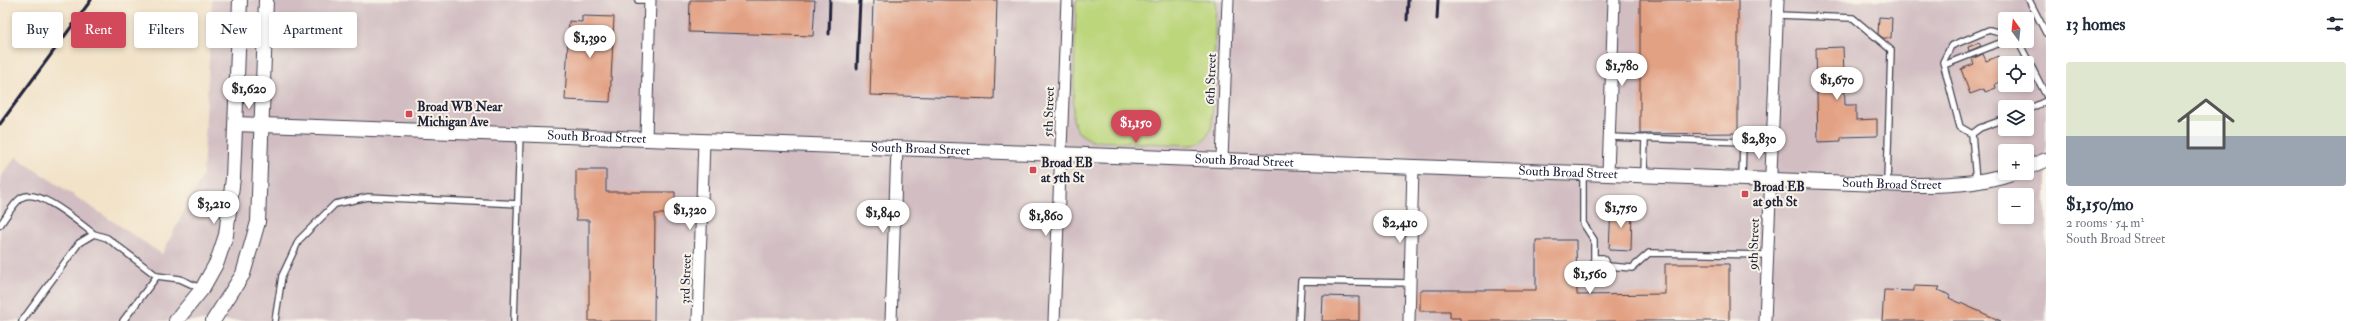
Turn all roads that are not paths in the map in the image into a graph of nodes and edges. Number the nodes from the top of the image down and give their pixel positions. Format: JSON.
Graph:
{"nodes":[{"id":1,"x":240,"y":0,"type":"edge"},
{"id":2,"x":266,"y":0,"type":"edge"},
{"id":3,"x":638,"y":0,"type":"edge"},
{"id":4,"x":650,"y":0,"type":"edge"},
{"id":5,"x":1067,"y":0,"type":"edge"},
{"id":6,"x":1228,"y":0,"type":"edge"},
{"id":7,"x":1614,"y":0,"type":"edge"},
{"id":8,"x":1778,"y":0,"type":"edge"},
{"id":9,"x":2029,"y":0,"type":"edge"},
{"id":10,"x":1777,"y":15,"type":"junction"},
{"id":11,"x":1998,"y":32,"type":"edge"},
{"id":12,"x":2046,"y":33,"type":"edge"},
{"id":13,"x":1998,"y":44,"type":"edge"},
{"id":14,"x":2022,"y":48,"type":"edge"},
{"id":15,"x":1944,"y":65,"type":"junction"},
{"id":16,"x":2046,"y":95,"type":"edge"},
{"id":17,"x":2046,"y":101,"type":"edge"},
{"id":18,"x":2034,"y":107,"type":"edge"},
{"id":19,"x":1998,"y":122,"type":"edge"},
{"id":20,"x":262,"y":123,"type":"junction"},
{"id":21,"x":236,"y":124,"type":"junction"},
{"id":22,"x":520,"y":134,"type":"junction"},
{"id":23,"x":1972,"y":134,"type":"junction"},
{"id":24,"x":1609,"y":137,"type":"junction"},
{"id":25,"x":646,"y":138,"type":"junction"},
{"id":26,"x":1645,"y":138,"type":"junction"},
{"id":27,"x":704,"y":141,"type":"junction"},
{"id":28,"x":897,"y":148,"type":"junction"},
{"id":29,"x":1061,"y":155,"type":"junction"},
{"id":30,"x":1222,"y":160,"type":"junction"},
{"id":31,"x":2046,"y":160,"type":"edge"},
{"id":32,"x":2034,"y":165,"type":"edge"},
{"id":33,"x":1413,"y":168,"type":"junction"},
{"id":34,"x":1583,"y":173,"type":"junction"},
{"id":35,"x":1608,"y":174,"type":"junction"},
{"id":36,"x":1644,"y":175,"type":"junction"},
{"id":37,"x":1998,"y":176,"type":"edge"},
{"id":38,"x":1742,"y":178,"type":"junction"},
{"id":39,"x":1770,"y":180,"type":"junction"},
{"id":40,"x":1976,"y":182,"type":"junction"},
{"id":41,"x":1887,"y":184,"type":"junction"},
{"id":42,"x":518,"y":204,"type":"junction"},
{"id":43,"x":0,"y":225,"type":"edge"},
{"id":44,"x":94,"y":234,"type":"junction"},
{"id":45,"x":1767,"y":255,"type":"junction"},
{"id":46,"x":157,"y":276,"type":"junction"},
{"id":47,"x":1410,"y":283,"type":"junction"},
{"id":48,"x":202,"y":289,"type":"junction"},
{"id":49,"x":22,"y":321,"type":"edge"},
{"id":50,"x":123,"y":321,"type":"edge"},
{"id":51,"x":176,"y":321,"type":"edge"},
{"id":52,"x":213,"y":321,"type":"edge"},
{"id":53,"x":275,"y":321,"type":"edge"},
{"id":54,"x":514,"y":321,"type":"edge"},
{"id":55,"x":698,"y":321,"type":"edge"},
{"id":56,"x":891,"y":321,"type":"edge"},
{"id":57,"x":1054,"y":321,"type":"edge"},
{"id":58,"x":1299,"y":321,"type":"edge"},
{"id":59,"x":1409,"y":321,"type":"edge"},
{"id":60,"x":1765,"y":321,"type":"edge"}],
"edges":[{"from":1,"to":21,"type":"street"},
{"from":2,"to":20,"type":"street"},
{"from":3,"to":4,"type":"lane"},
{"from":4,"to":25,"type":"street"},
{"from":5,"to":29,"type":"street","name":"5th Street"},
{"from":6,"to":30,"type":"street","name":"6th Street"},
{"from":7,"to":24,"type":"street"},
{"from":8,"to":10,"type":"street","name":"9th Street"},
{"from":9,"to":12,"type":"lane"},
{"from":10,"to":39,"type":"street","name":"9th Street"},
{"from":10,"to":41,"type":"lane"},
{"from":11,"to":15,"type":"lane"},
{"from":13,"to":15,"type":"lane"},
{"from":14,"to":16,"type":"lane"},
{"from":15,"to":23,"type":"lane"},
{"from":17,"to":18,"type":"lane"},
{"from":19,"to":23,"type":"lane"},
{"from":20,"to":21,"type":"street","name":"South Broad Street"},
{"from":20,"to":22,"type":"street","name":"South Broad Street"},
{"from":20,"to":52,"type":"street"},
{"from":21,"to":48,"type":"street"},
{"from":22,"to":25,"type":"street","name":"South Broad Street"},
{"from":22,"to":42,"type":"lane"},
{"from":23,"to":40,"type":"lane"},
{"from":24,"to":26,"type":"lane"},
{"from":24,"to":35,"type":"street"},
{"from":25,"to":27,"type":"street","name":"South Broad Street"},
{"from":26,"to":36,"type":"lane"},
{"from":26,"to":38,"type":"lane"},
{"from":27,"to":28,"type":"street","name":"South Broad Street"},
{"from":27,"to":55,"type":"street","name":"3rd Street"},
{"from":28,"to":29,"type":"street","name":"South Broad Street"},
{"from":28,"to":56,"type":"street"},
{"from":29,"to":30,"type":"street","name":"South Broad Street"},
{"from":29,"to":57,"type":"street","name":"5th Street"},
{"from":30,"to":33,"type":"street","name":"South Broad Street"},
{"from":31,"to":32,"type":"street"},
{"from":33,"to":34,"type":"street","name":"South Broad Street"},
{"from":33,"to":47,"type":"street"},
{"from":34,"to":35,"type":"street","name":"South Broad Street"},
{"from":34,"to":45,"type":"lane"},
{"from":35,"to":36,"type":"street","name":"South Broad Street"},
{"from":36,"to":38,"type":"street","name":"South Broad Street"},
{"from":37,"to":40,"type":"street","name":"South Broad Street"},
{"from":38,"to":39,"type":"street","name":"South Broad Street"},
{"from":39,"to":41,"type":"street","name":"South Broad Street"},
{"from":39,"to":45,"type":"street","name":"9th Street"},
{"from":40,"to":41,"type":"street","name":"South Broad Street"},
{"from":42,"to":53,"type":"lane"},
{"from":42,"to":54,"type":"lane"},
{"from":43,"to":44,"type":"lane"},
{"from":44,"to":46,"type":"lane"},
{"from":44,"to":49,"type":"lane"},
{"from":45,"to":60,"type":"street","name":"9th Street"},
{"from":46,"to":48,"type":"lane"},
{"from":46,"to":50,"type":"lane"},
{"from":47,"to":58,"type":"lane"},
{"from":47,"to":59,"type":"street"},
{"from":48,"to":51,"type":"street"}]}
